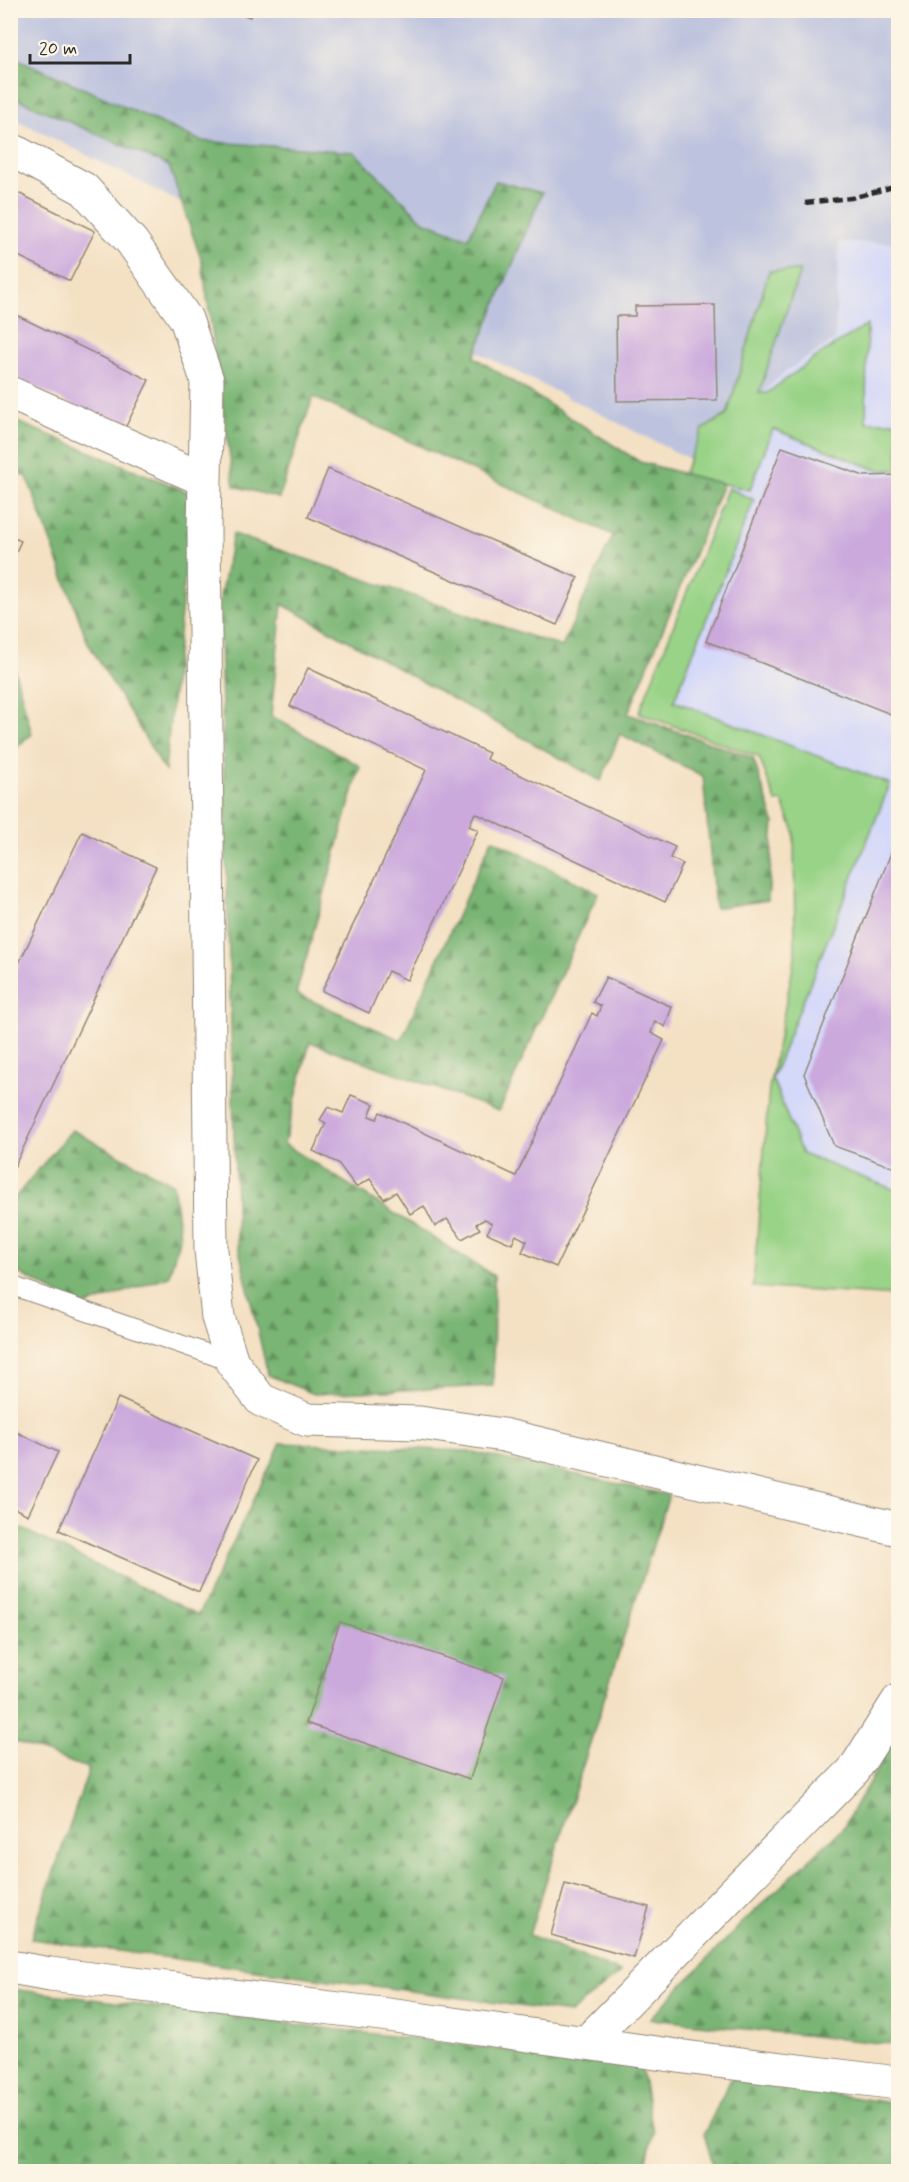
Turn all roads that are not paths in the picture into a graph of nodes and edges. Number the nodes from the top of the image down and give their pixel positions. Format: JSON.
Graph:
{"nodes":[{"id":1,"x":10,"y":149,"type":"edge"},
{"id":2,"x":10,"y":393,"type":"edge"},
{"id":3,"x":205,"y":480,"type":"junction"},
{"id":4,"x":10,"y":1285,"type":"edge"},
{"id":5,"x":231,"y":1362,"type":"junction"},
{"id":6,"x":898,"y":1529,"type":"edge"},
{"id":7,"x":898,"y":1701,"type":"edge"},
{"id":8,"x":10,"y":1967,"type":"edge"},
{"id":9,"x":586,"y":2043,"type":"junction"},
{"id":10,"x":898,"y":2083,"type":"edge"}],
"edges":[{"from":1,"to":3,"type":"street"},
{"from":2,"to":3,"type":"street"},
{"from":3,"to":5,"type":"street"},
{"from":4,"to":5,"type":"lane"},
{"from":5,"to":6,"type":"street"},
{"from":7,"to":9,"type":"street"},
{"from":8,"to":9,"type":"street"},
{"from":9,"to":10,"type":"street"}]}
